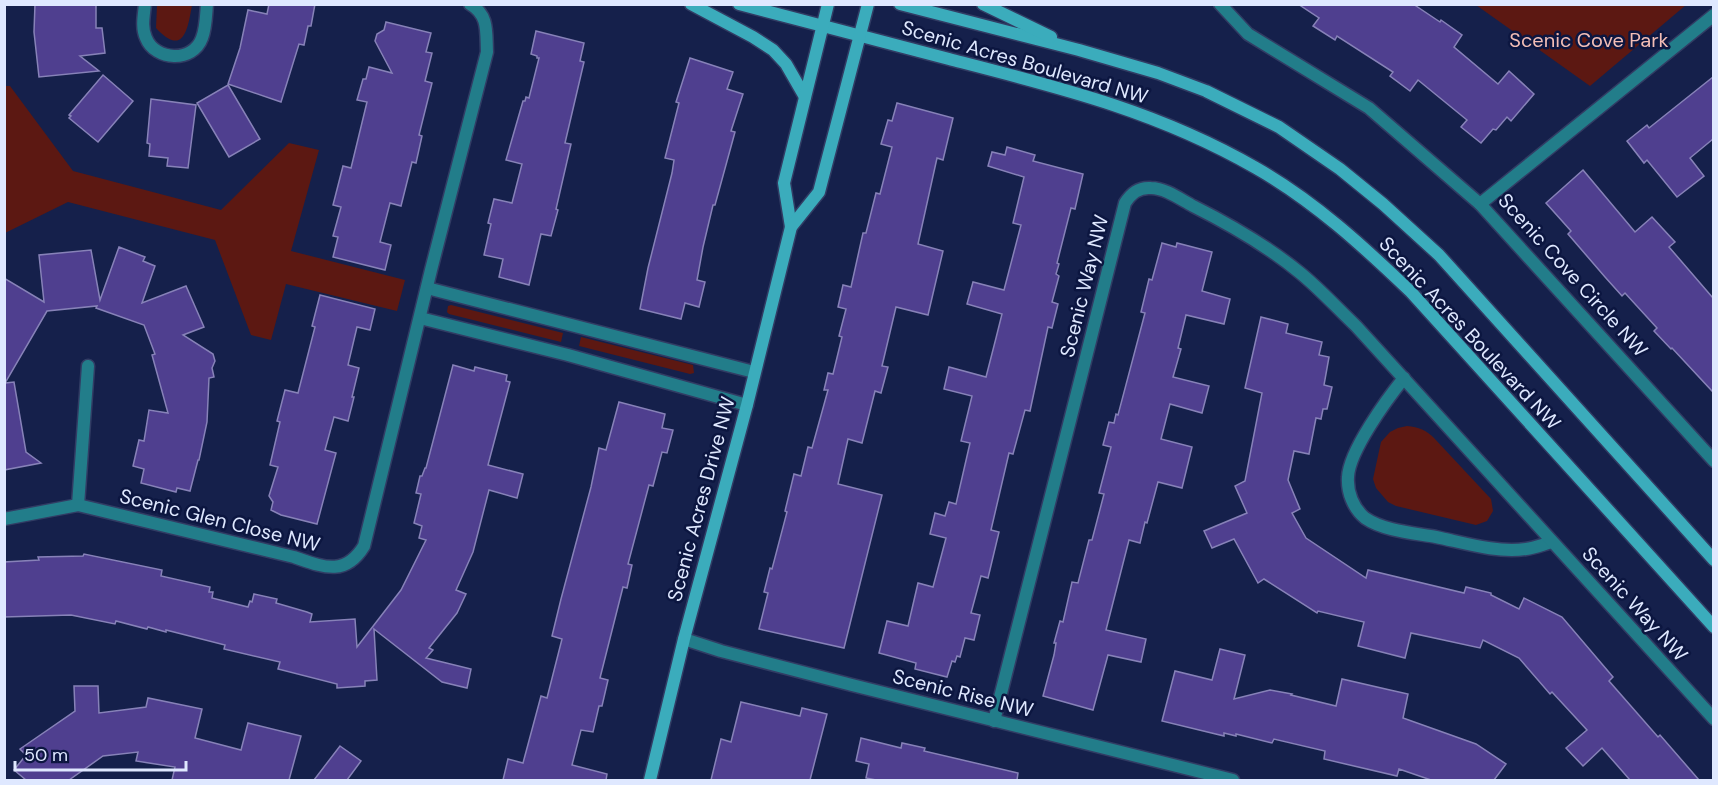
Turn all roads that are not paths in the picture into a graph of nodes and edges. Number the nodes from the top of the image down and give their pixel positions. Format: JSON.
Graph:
{"nodes":[{"id":1,"x":145,"y":4,"type":"edge"},
{"id":2,"x":207,"y":4,"type":"edge"},
{"id":3,"x":470,"y":4,"type":"edge"},
{"id":4,"x":691,"y":4,"type":"edge"},
{"id":5,"x":739,"y":4,"type":"edge"},
{"id":6,"x":828,"y":4,"type":"edge"},
{"id":7,"x":868,"y":4,"type":"edge"},
{"id":8,"x":900,"y":4,"type":"edge"},
{"id":9,"x":983,"y":4,"type":"edge"},
{"id":10,"x":1220,"y":4,"type":"edge"},
{"id":11,"x":1713,"y":15,"type":"edge"},
{"id":12,"x":823,"y":26,"type":"junction"},
{"id":13,"x":860,"y":35,"type":"junction"},
{"id":14,"x":1079,"y":50,"type":"junction"},
{"id":15,"x":805,"y":98,"type":"junction"},
{"id":16,"x":1480,"y":204,"type":"junction"},
{"id":17,"x":791,"y":227,"type":"junction"},
{"id":18,"x":427,"y":288,"type":"junction"},
{"id":19,"x":420,"y":318,"type":"junction"},
{"id":20,"x":88,"y":366,"type":"dead end"},
{"id":21,"x":754,"y":372,"type":"junction"},
{"id":22,"x":1404,"y":378,"type":"junction"},
{"id":23,"x":747,"y":405,"type":"junction"},
{"id":24,"x":1713,"y":461,"type":"edge"},
{"id":25,"x":78,"y":506,"type":"junction"},
{"id":26,"x":4,"y":519,"type":"edge"},
{"id":27,"x":1552,"y":542,"type":"junction"},
{"id":28,"x":1713,"y":560,"type":"edge"},
{"id":29,"x":1713,"y":627,"type":"edge"},
{"id":30,"x":684,"y":639,"type":"junction"},
{"id":31,"x":1713,"y":719,"type":"edge"},
{"id":32,"x":994,"y":721,"type":"junction"},
{"id":33,"x":650,"y":780,"type":"edge"},
{"id":34,"x":1233,"y":780,"type":"edge"}],
"edges":[{"from":1,"to":2,"type":"street"},
{"from":3,"to":18,"type":"street","name":"Scenic Glen Close NW"},
{"from":4,"to":15,"type":"street"},
{"from":5,"to":12,"type":"street","name":"Scenic Acres Boulevard NW"},
{"from":6,"to":12,"type":"street","name":"Scenic Acres Drive NW"},
{"from":7,"to":13,"type":"street","name":"Scenic Acres Drive NW"},
{"from":8,"to":14,"type":"street","name":"Scenic Acres Boulevard NW"},
{"from":9,"to":14,"type":"street"},
{"from":10,"to":16,"type":"street"},
{"from":11,"to":16,"type":"street","name":"Scenic Cove Circle NW"},
{"from":12,"to":13,"type":"street","name":"Scenic Acres Boulevard NW"},
{"from":12,"to":15,"type":"street","name":"Scenic Acres Drive NW"},
{"from":13,"to":17,"type":"street","name":"Scenic Acres Drive NW"},
{"from":13,"to":29,"type":"street","name":"Scenic Acres Boulevard NW"},
{"from":14,"to":28,"type":"street","name":"Scenic Acres Boulevard NW"},
{"from":15,"to":17,"type":"street","name":"Scenic Acres Drive NW"},
{"from":16,"to":24,"type":"street","name":"Scenic Cove Circle NW"},
{"from":17,"to":21,"type":"street","name":"Scenic Acres Drive NW"},
{"from":18,"to":19,"type":"street","name":"Scenic Glen Close NW"},
{"from":18,"to":21,"type":"street"},
{"from":19,"to":23,"type":"street"},
{"from":19,"to":25,"type":"street","name":"Scenic Glen Close NW"},
{"from":20,"to":25,"type":"street"},
{"from":21,"to":23,"type":"street","name":"Scenic Acres Drive NW"},
{"from":22,"to":27,"type":"street","name":"Scenic Way NW"},
{"from":22,"to":27,"type":"street"},
{"from":22,"to":32,"type":"street","name":"Scenic Way NW"},
{"from":23,"to":30,"type":"street","name":"Scenic Acres Drive NW"},
{"from":25,"to":26,"type":"street","name":"Scenic Glen Close NW"},
{"from":27,"to":31,"type":"street","name":"Scenic Way NW"},
{"from":30,"to":32,"type":"street","name":"Scenic Rise NW"},
{"from":30,"to":33,"type":"street","name":"Scenic Acres Drive NW"},
{"from":32,"to":34,"type":"street","name":"Scenic Rise NW"}]}
